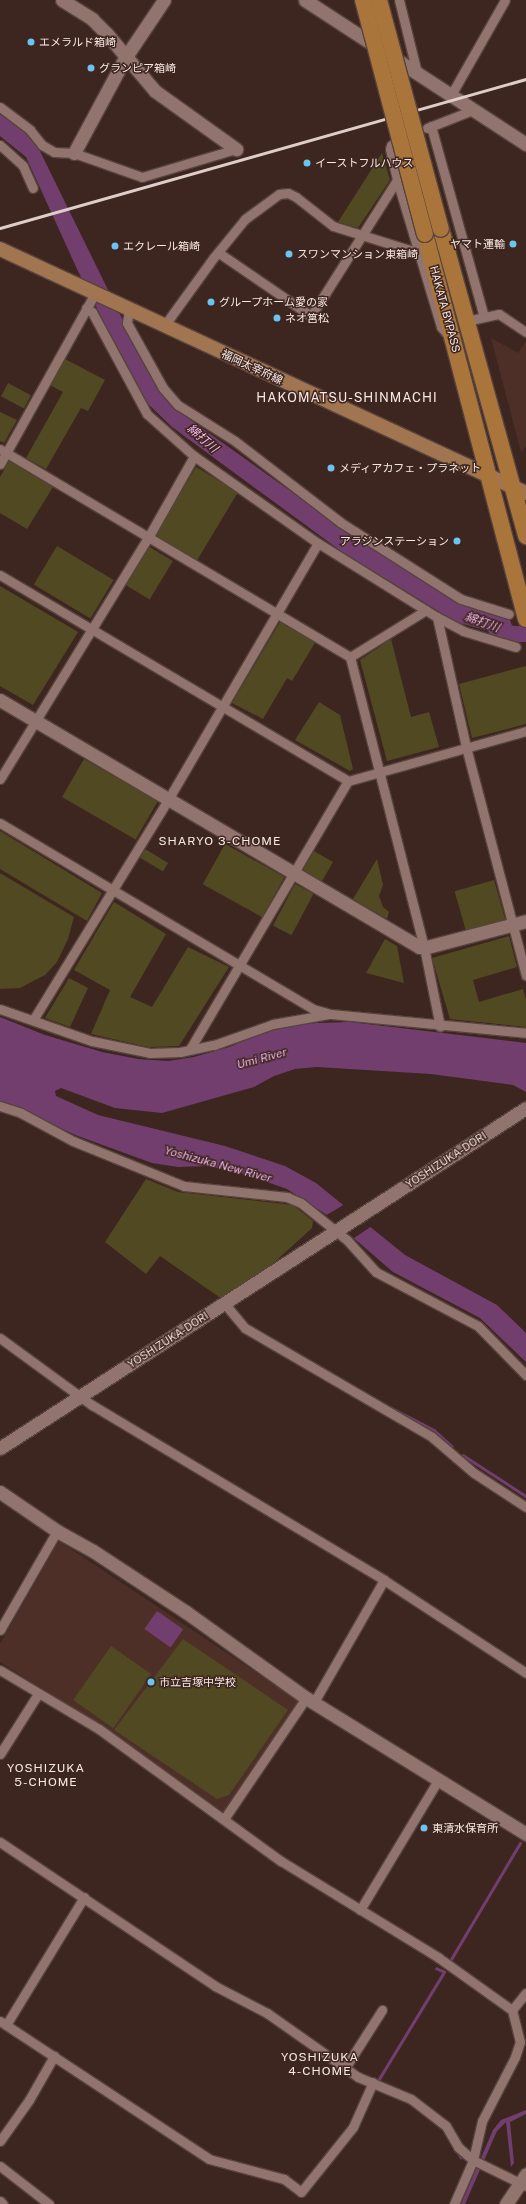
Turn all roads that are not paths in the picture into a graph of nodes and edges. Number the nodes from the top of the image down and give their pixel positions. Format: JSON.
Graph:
{"nodes":[{"id":1,"x":62,"y":0,"type":"edge"},
{"id":2,"x":164,"y":0,"type":"edge"},
{"id":3,"x":305,"y":0,"type":"edge"},
{"id":4,"x":362,"y":0,"type":"edge"},
{"id":5,"x":379,"y":0,"type":"edge"},
{"id":6,"x":399,"y":0,"type":"edge"},
{"id":7,"x":505,"y":0,"type":"edge"},
{"id":8,"x":125,"y":58,"type":"junction"},
{"id":9,"x":417,"y":73,"type":"junction"},
{"id":10,"x":451,"y":95,"type":"junction"},
{"id":11,"x":0,"y":108,"type":"edge"},
{"id":12,"x":473,"y":110,"type":"junction"},
{"id":13,"x":526,"y":144,"type":"edge"},
{"id":14,"x":0,"y":145,"type":"edge"},
{"id":15,"x":391,"y":145,"type":"dead end"},
{"id":16,"x":236,"y":149,"type":"joint"},
{"id":17,"x":74,"y":153,"type":"junction"},
{"id":18,"x":397,"y":180,"type":"junction"},
{"id":19,"x":33,"y":188,"type":"dead end"},
{"id":20,"x":362,"y":235,"type":"junction"},
{"id":21,"x":0,"y":249,"type":"edge"},
{"id":22,"x":219,"y":253,"type":"junction"},
{"id":23,"x":419,"y":253,"type":"junction"},
{"id":24,"x":89,"y":297,"type":"junction"},
{"id":25,"x":126,"y":308,"type":"junction"},
{"id":26,"x":484,"y":317,"type":"junction"},
{"id":27,"x":466,"y":321,"type":"junction"},
{"id":28,"x":164,"y":326,"type":"junction"},
{"id":29,"x":526,"y":332,"type":"edge"},
{"id":30,"x":454,"y":342,"type":"junction"},
{"id":31,"x":3,"y":450,"type":"edge"},
{"id":32,"x":194,"y":456,"type":"junction"},
{"id":33,"x":0,"y":464,"type":"edge"},
{"id":34,"x":488,"y":475,"type":"junction"},
{"id":35,"x":520,"y":490,"type":"edge"},
{"id":36,"x":149,"y":536,"type":"junction"},
{"id":37,"x":526,"y":536,"type":"edge"},
{"id":38,"x":318,"y":543,"type":"junction"},
{"id":39,"x":0,"y":575,"type":"edge"},
{"id":40,"x":426,"y":610,"type":"junction"},
{"id":41,"x":276,"y":612,"type":"junction"},
{"id":42,"x":509,"y":614,"type":"dead end"},
{"id":43,"x":437,"y":617,"type":"junction"},
{"id":44,"x":526,"y":618,"type":"edge"},
{"id":45,"x":92,"y":629,"type":"junction"},
{"id":46,"x":516,"y":647,"type":"dead end"},
{"id":47,"x":350,"y":657,"type":"junction"},
{"id":48,"x":0,"y":700,"type":"edge"},
{"id":49,"x":222,"y":706,"type":"junction"},
{"id":50,"x":34,"y":720,"type":"junction"},
{"id":51,"x":526,"y":731,"type":"edge"},
{"id":52,"x":466,"y":747,"type":"junction"},
{"id":53,"x":379,"y":770,"type":"junction"},
{"id":54,"x":0,"y":779,"type":"edge"},
{"id":55,"x":348,"y":781,"type":"junction"},
{"id":56,"x":169,"y":798,"type":"junction"},
{"id":57,"x":0,"y":823,"type":"edge"},
{"id":58,"x":293,"y":873,"type":"junction"},
{"id":59,"x":112,"y":890,"type":"junction"},
{"id":60,"x":520,"y":923,"type":"edge"},
{"id":61,"x":424,"y":947,"type":"junction"},
{"id":62,"x":239,"y":964,"type":"junction"},
{"id":63,"x":526,"y":974,"type":"edge"},
{"id":64,"x":0,"y":1009,"type":"edge"},
{"id":65,"x":330,"y":1014,"type":"junction"},
{"id":66,"x":34,"y":1020,"type":"junction"},
{"id":67,"x":440,"y":1026,"type":"junction"},
{"id":68,"x":526,"y":1033,"type":"edge"},
{"id":69,"x":190,"y":1048,"type":"junction"},
{"id":70,"x":0,"y":1106,"type":"edge"},
{"id":71,"x":526,"y":1108,"type":"edge"},
{"id":72,"x":335,"y":1231,"type":"junction"},
{"id":73,"x":224,"y":1303,"type":"junction"},
{"id":74,"x":0,"y":1338,"type":"edge"},
{"id":75,"x":526,"y":1375,"type":"edge"},
{"id":76,"x":82,"y":1397,"type":"junction"},
{"id":77,"x":0,"y":1448,"type":"edge"},
{"id":78,"x":0,"y":1492,"type":"edge"},
{"id":79,"x":526,"y":1507,"type":"edge"},
{"id":80,"x":57,"y":1531,"type":"junction"},
{"id":81,"x":384,"y":1580,"type":"junction"},
{"id":82,"x":0,"y":1630,"type":"edge"},
{"id":83,"x":0,"y":1670,"type":"edge"},
{"id":84,"x":526,"y":1673,"type":"edge"},
{"id":85,"x":38,"y":1694,"type":"junction"},
{"id":86,"x":310,"y":1700,"type":"junction"},
{"id":87,"x":0,"y":1754,"type":"edge"},
{"id":88,"x":438,"y":1780,"type":"junction"},
{"id":89,"x":224,"y":1819,"type":"junction"},
{"id":90,"x":526,"y":1834,"type":"edge"},
{"id":91,"x":0,"y":1842,"type":"edge"},
{"id":92,"x":84,"y":1897,"type":"junction"},
{"id":93,"x":360,"y":1910,"type":"junction"},
{"id":94,"x":526,"y":1993,"type":"edge"},
{"id":95,"x":382,"y":2010,"type":"dead end"},
{"id":96,"x":512,"y":2010,"type":"junction"},
{"id":97,"x":3,"y":2023,"type":"edge"},
{"id":98,"x":54,"y":2056,"type":"junction"},
{"id":99,"x":345,"y":2068,"type":"junction"},
{"id":100,"x":373,"y":2082,"type":"junction"},
{"id":101,"x":0,"y":2141,"type":"edge"},
{"id":102,"x":477,"y":2162,"type":"junction"},
{"id":103,"x":0,"y":2166,"type":"edge"},
{"id":104,"x":524,"y":2181,"type":"edge"},
{"id":105,"x":0,"y":2201,"type":"edge"},
{"id":106,"x":3,"y":2204,"type":"edge"},
{"id":107,"x":50,"y":2204,"type":"edge"},
{"id":108,"x":454,"y":2204,"type":"edge"},
{"id":109,"x":506,"y":2204,"type":"edge"}],
"edges":[{"from":1,"to":8,"type":"street"},
{"from":2,"to":8,"type":"street"},
{"from":3,"to":9,"type":"street"},
{"from":4,"to":30,"type":"highway","name":"HAKATA BYPASS","bridge":true},
{"from":5,"to":27,"type":"highway","name":"HAKATA BYPASS","bridge":true},
{"from":6,"to":9,"type":"street"},
{"from":7,"to":10,"type":"street"},
{"from":8,"to":16,"type":"street"},
{"from":8,"to":17,"type":"street"},
{"from":9,"to":10,"type":"street"},
{"from":10,"to":12,"type":"street"},
{"from":11,"to":17,"type":"street"},
{"from":12,"to":13,"type":"street"},
{"from":12,"to":26,"type":"street"},
{"from":14,"to":19,"type":"street"},
{"from":15,"to":18,"type":"street"},
{"from":16,"to":17,"type":"street"},
{"from":18,"to":20,"type":"street"},
{"from":18,"to":23,"type":"street"},
{"from":20,"to":22,"type":"street"},
{"from":20,"to":22,"type":"street"},
{"from":20,"to":23,"type":"street"},
{"from":21,"to":24,"type":"main road","name":"福岡太宰府線"},
{"from":22,"to":28,"type":"street"},
{"from":23,"to":30,"type":"street"},
{"from":24,"to":25,"type":"main road","name":"福岡太宰府線"},
{"from":24,"to":31,"type":"street"},
{"from":24,"to":32,"type":"street"},
{"from":25,"to":28,"type":"main road","name":"福岡太宰府線"},
{"from":25,"to":42,"type":"street"},
{"from":26,"to":27,"type":"street"},
{"from":26,"to":29,"type":"street"},
{"from":27,"to":35,"type":"highway","name":"HAKATA BYPASS"},
{"from":28,"to":34,"type":"main road","name":"福岡太宰府線"},
{"from":30,"to":34,"type":"highway","name":"HAKATA BYPASS"},
{"from":31,"to":33,"type":"street"},
{"from":31,"to":36,"type":"street"},
{"from":32,"to":36,"type":"street"},
{"from":32,"to":38,"type":"street"},
{"from":34,"to":35,"type":"main road","name":"福岡太宰府線"},
{"from":34,"to":44,"type":"highway","name":"HAKATA BYPASS"},
{"from":35,"to":37,"type":"highway","name":"HAKATA BYPASS"},
{"from":36,"to":41,"type":"street"},
{"from":36,"to":45,"type":"street"},
{"from":38,"to":40,"type":"street"},
{"from":38,"to":41,"type":"street"},
{"from":39,"to":45,"type":"street"},
{"from":40,"to":43,"type":"street"},
{"from":40,"to":47,"type":"street"},
{"from":41,"to":47,"type":"street"},
{"from":41,"to":49,"type":"street"},
{"from":43,"to":46,"type":"street"},
{"from":43,"to":52,"type":"street"},
{"from":45,"to":49,"type":"street"},
{"from":45,"to":50,"type":"street"},
{"from":47,"to":53,"type":"street"},
{"from":48,"to":50,"type":"street"},
{"from":49,"to":55,"type":"street"},
{"from":49,"to":56,"type":"street"},
{"from":50,"to":54,"type":"street"},
{"from":50,"to":56,"type":"street"},
{"from":51,"to":52,"type":"street"},
{"from":52,"to":53,"type":"street"},
{"from":52,"to":60,"type":"street"},
{"from":53,"to":55,"type":"street"},
{"from":53,"to":61,"type":"street"},
{"from":55,"to":58,"type":"street"},
{"from":56,"to":58,"type":"street"},
{"from":56,"to":59,"type":"street"},
{"from":57,"to":59,"type":"street"},
{"from":58,"to":61,"type":"street"},
{"from":58,"to":62,"type":"street"},
{"from":59,"to":62,"type":"street"},
{"from":59,"to":66,"type":"street"},
{"from":60,"to":61,"type":"street"},
{"from":60,"to":63,"type":"street"},
{"from":61,"to":67,"type":"street"},
{"from":62,"to":65,"type":"street"},
{"from":62,"to":69,"type":"street"},
{"from":64,"to":66,"type":"street"},
{"from":65,"to":67,"type":"street"},
{"from":65,"to":69,"type":"street"},
{"from":66,"to":69,"type":"street"},
{"from":67,"to":68,"type":"street"},
{"from":70,"to":72,"type":"street"},
{"from":71,"to":72,"type":"street","name":"YOSHIZUKA-DORI"},
{"from":72,"to":73,"type":"street","name":"YOSHIZUKA-DORI"},
{"from":72,"to":75,"type":"street"},
{"from":73,"to":76,"type":"street","name":"YOSHIZUKA-DORI"},
{"from":73,"to":79,"type":"street"},
{"from":74,"to":76,"type":"street"},
{"from":76,"to":77,"type":"street","name":"YOSHIZUKA-DORI"},
{"from":76,"to":81,"type":"street"},
{"from":78,"to":80,"type":"street"},
{"from":80,"to":82,"type":"street"},
{"from":80,"to":86,"type":"street"},
{"from":81,"to":84,"type":"street"},
{"from":81,"to":86,"type":"street"},
{"from":83,"to":85,"type":"street"},
{"from":85,"to":87,"type":"street"},
{"from":85,"to":89,"type":"street"},
{"from":86,"to":88,"type":"street"},
{"from":86,"to":89,"type":"street"},
{"from":88,"to":90,"type":"street"},
{"from":88,"to":93,"type":"street"},
{"from":89,"to":93,"type":"street"},
{"from":91,"to":92,"type":"street"},
{"from":92,"to":97,"type":"street"},
{"from":92,"to":99,"type":"street"},
{"from":93,"to":96,"type":"street"},
{"from":94,"to":96,"type":"street"},
{"from":95,"to":99,"type":"street"},
{"from":96,"to":102,"type":"street"},
{"from":97,"to":98,"type":"street"},
{"from":98,"to":100,"type":"street"},
{"from":98,"to":101,"type":"street"},
{"from":99,"to":100,"type":"street"},
{"from":100,"to":102,"type":"street"},
{"from":102,"to":104,"type":"street"},
{"from":102,"to":108,"type":"street"},
{"from":103,"to":107,"type":"street"},
{"from":104,"to":109,"type":"street"},
{"from":105,"to":106,"type":"street"}]}
